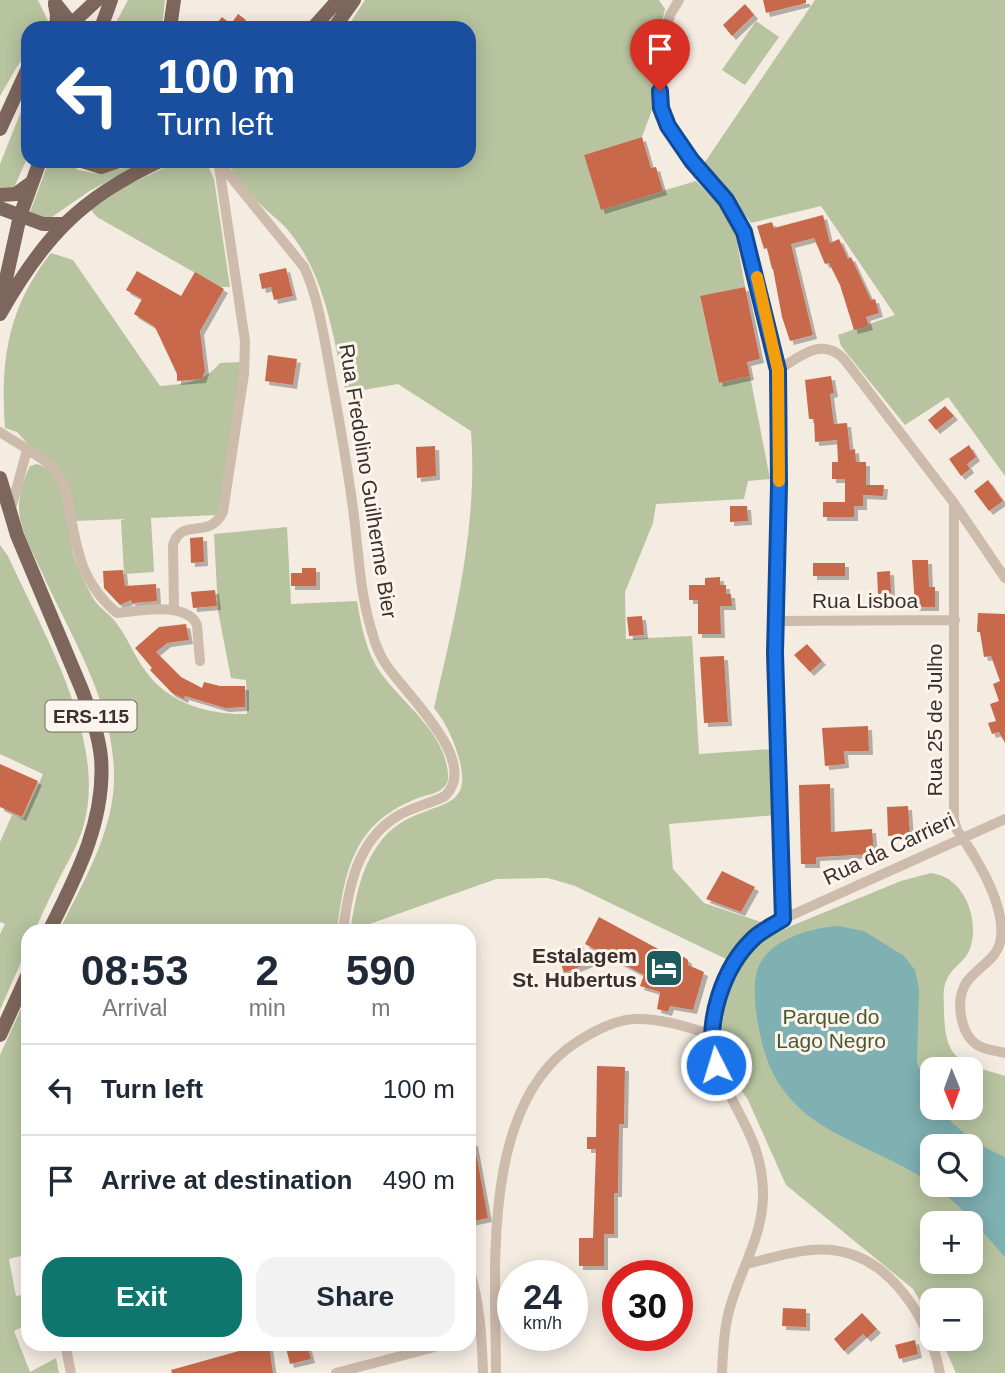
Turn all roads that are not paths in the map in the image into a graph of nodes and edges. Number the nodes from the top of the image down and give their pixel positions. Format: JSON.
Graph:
{"nodes":[{"id":1,"x":97,"y":0,"type":"edge"},
{"id":2,"x":111,"y":0,"type":"edge"},
{"id":3,"x":174,"y":0,"type":"edge"},
{"id":4,"x":338,"y":0,"type":"edge"},
{"id":5,"x":354,"y":0,"type":"edge"},
{"id":6,"x":679,"y":0,"type":"edge"},
{"id":7,"x":55,"y":1,"type":"edge"},
{"id":8,"x":57,"y":21,"type":"edge"},
{"id":9,"x":69,"y":21,"type":"edge"},
{"id":10,"x":77,"y":21,"type":"edge"},
{"id":11,"x":103,"y":21,"type":"edge"},
{"id":12,"x":171,"y":21,"type":"edge"},
{"id":13,"x":320,"y":21,"type":"edge"},
{"id":14,"x":339,"y":21,"type":"edge"},
{"id":15,"x":21,"y":89,"type":"edge"},
{"id":16,"x":0,"y":130,"type":"edge"},
{"id":17,"x":37,"y":168,"type":"edge"},
{"id":18,"x":146,"y":168,"type":"edge"},
{"id":19,"x":219,"y":168,"type":"edge"},
{"id":20,"x":223,"y":168,"type":"edge"},
{"id":21,"x":31,"y":183,"type":"junction"},
{"id":22,"x":0,"y":195,"type":"edge"},
{"id":23,"x":0,"y":208,"type":"edge"},
{"id":24,"x":20,"y":216,"type":"junction"},
{"id":25,"x":63,"y":224,"type":"junction"},
{"id":26,"x":0,"y":308,"type":"edge"},
{"id":27,"x":0,"y":314,"type":"edge"},
{"id":28,"x":778,"y":370,"type":"junction"},
{"id":29,"x":0,"y":432,"type":"edge"},
{"id":30,"x":27,"y":450,"type":"junction"},
{"id":31,"x":0,"y":478,"type":"edge"},
{"id":32,"x":954,"y":503,"type":"junction"},
{"id":33,"x":10,"y":513,"type":"junction"},
{"id":34,"x":1005,"y":578,"type":"edge"},
{"id":35,"x":174,"y":609,"type":"junction"},
{"id":36,"x":955,"y":620,"type":"junction"},
{"id":37,"x":775,"y":621,"type":"junction"},
{"id":38,"x":200,"y":661,"type":"dead end"},
{"id":39,"x":1005,"y":818,"type":"edge"},
{"id":40,"x":962,"y":837,"type":"junction"},
{"id":41,"x":783,"y":919,"type":"junction"},
{"id":42,"x":52,"y":924,"type":"edge"},
{"id":43,"x":344,"y":924,"type":"edge"},
{"id":44,"x":21,"y":989,"type":"edge"},
{"id":45,"x":0,"y":1035,"type":"edge"},
{"id":46,"x":713,"y":1035,"type":"junction"},
{"id":47,"x":1005,"y":1053,"type":"edge"},
{"id":48,"x":746,"y":1264,"type":"junction"},
{"id":49,"x":476,"y":1296,"type":"edge"},
{"id":50,"x":482,"y":1335,"type":"junction"},
{"id":51,"x":476,"y":1336,"type":"edge"},
{"id":52,"x":66,"y":1351,"type":"edge"},
{"id":53,"x":419,"y":1351,"type":"edge"},
{"id":54,"x":71,"y":1373,"type":"edge"},
{"id":55,"x":336,"y":1373,"type":"edge"},
{"id":56,"x":483,"y":1373,"type":"edge"},
{"id":57,"x":496,"y":1373,"type":"edge"},
{"id":58,"x":722,"y":1373,"type":"edge"},
{"id":59,"x":940,"y":1373,"type":"edge"}],
"edges":[{"from":1,"to":10,"type":"main road"},
{"from":2,"to":11,"type":"main road"},
{"from":3,"to":12,"type":"main road"},
{"from":4,"to":13,"type":"main road"},
{"from":5,"to":14,"type":"main road"},
{"from":6,"to":28,"type":"street"},
{"from":7,"to":8,"type":"main road"},
{"from":7,"to":9,"type":"main road"},
{"from":15,"to":16,"type":"main road"},
{"from":17,"to":21,"type":"main road"},
{"from":18,"to":25,"type":"main road"},
{"from":19,"to":35,"type":"street"},
{"from":20,"to":43,"type":"street","name":"Rua Fredolino Guilherme Bier"},
{"from":21,"to":22,"type":"main road"},
{"from":21,"to":24,"type":"main road"},
{"from":23,"to":24,"type":"main road"},
{"from":24,"to":25,"type":"main road"},
{"from":24,"to":26,"type":"main road"},
{"from":25,"to":27,"type":"main road"},
{"from":28,"to":32,"type":"street"},
{"from":28,"to":37,"type":"street"},
{"from":29,"to":30,"type":"street"},
{"from":30,"to":33,"type":"street"},
{"from":30,"to":35,"type":"street"},
{"from":31,"to":33,"type":"main road","number":"ERS-115"},
{"from":32,"to":34,"type":"street"},
{"from":32,"to":36,"type":"street","name":"Rua 25 de Julho"},
{"from":33,"to":42,"type":"main road","number":"ERS-115"},
{"from":35,"to":38,"type":"street"},
{"from":36,"to":37,"type":"street","name":"Rua Lisboa"},
{"from":36,"to":40,"type":"street","name":"Rua 25 de Julho"},
{"from":37,"to":41,"type":"street"},
{"from":39,"to":40,"type":"street","name":"Rua da Carrieri"},
{"from":40,"to":41,"type":"street","name":"Rua da Carrieri"},
{"from":40,"to":47,"type":"street","name":"Rua 25 de Julho"},
{"from":41,"to":46,"type":"street","name":"Rua da Carrieri"},
{"from":44,"to":45,"type":"main road"},
{"from":46,"to":48,"type":"street","name":"Rua da Carrieri"},
{"from":46,"to":57,"type":"street"},
{"from":48,"to":58,"type":"street","name":"Rua da Carrieri"},
{"from":48,"to":59,"type":"street"},
{"from":49,"to":50,"type":"street"},
{"from":50,"to":51,"type":"street"},
{"from":50,"to":56,"type":"street"},
{"from":52,"to":54,"type":"street"},
{"from":53,"to":55,"type":"street"}]}
